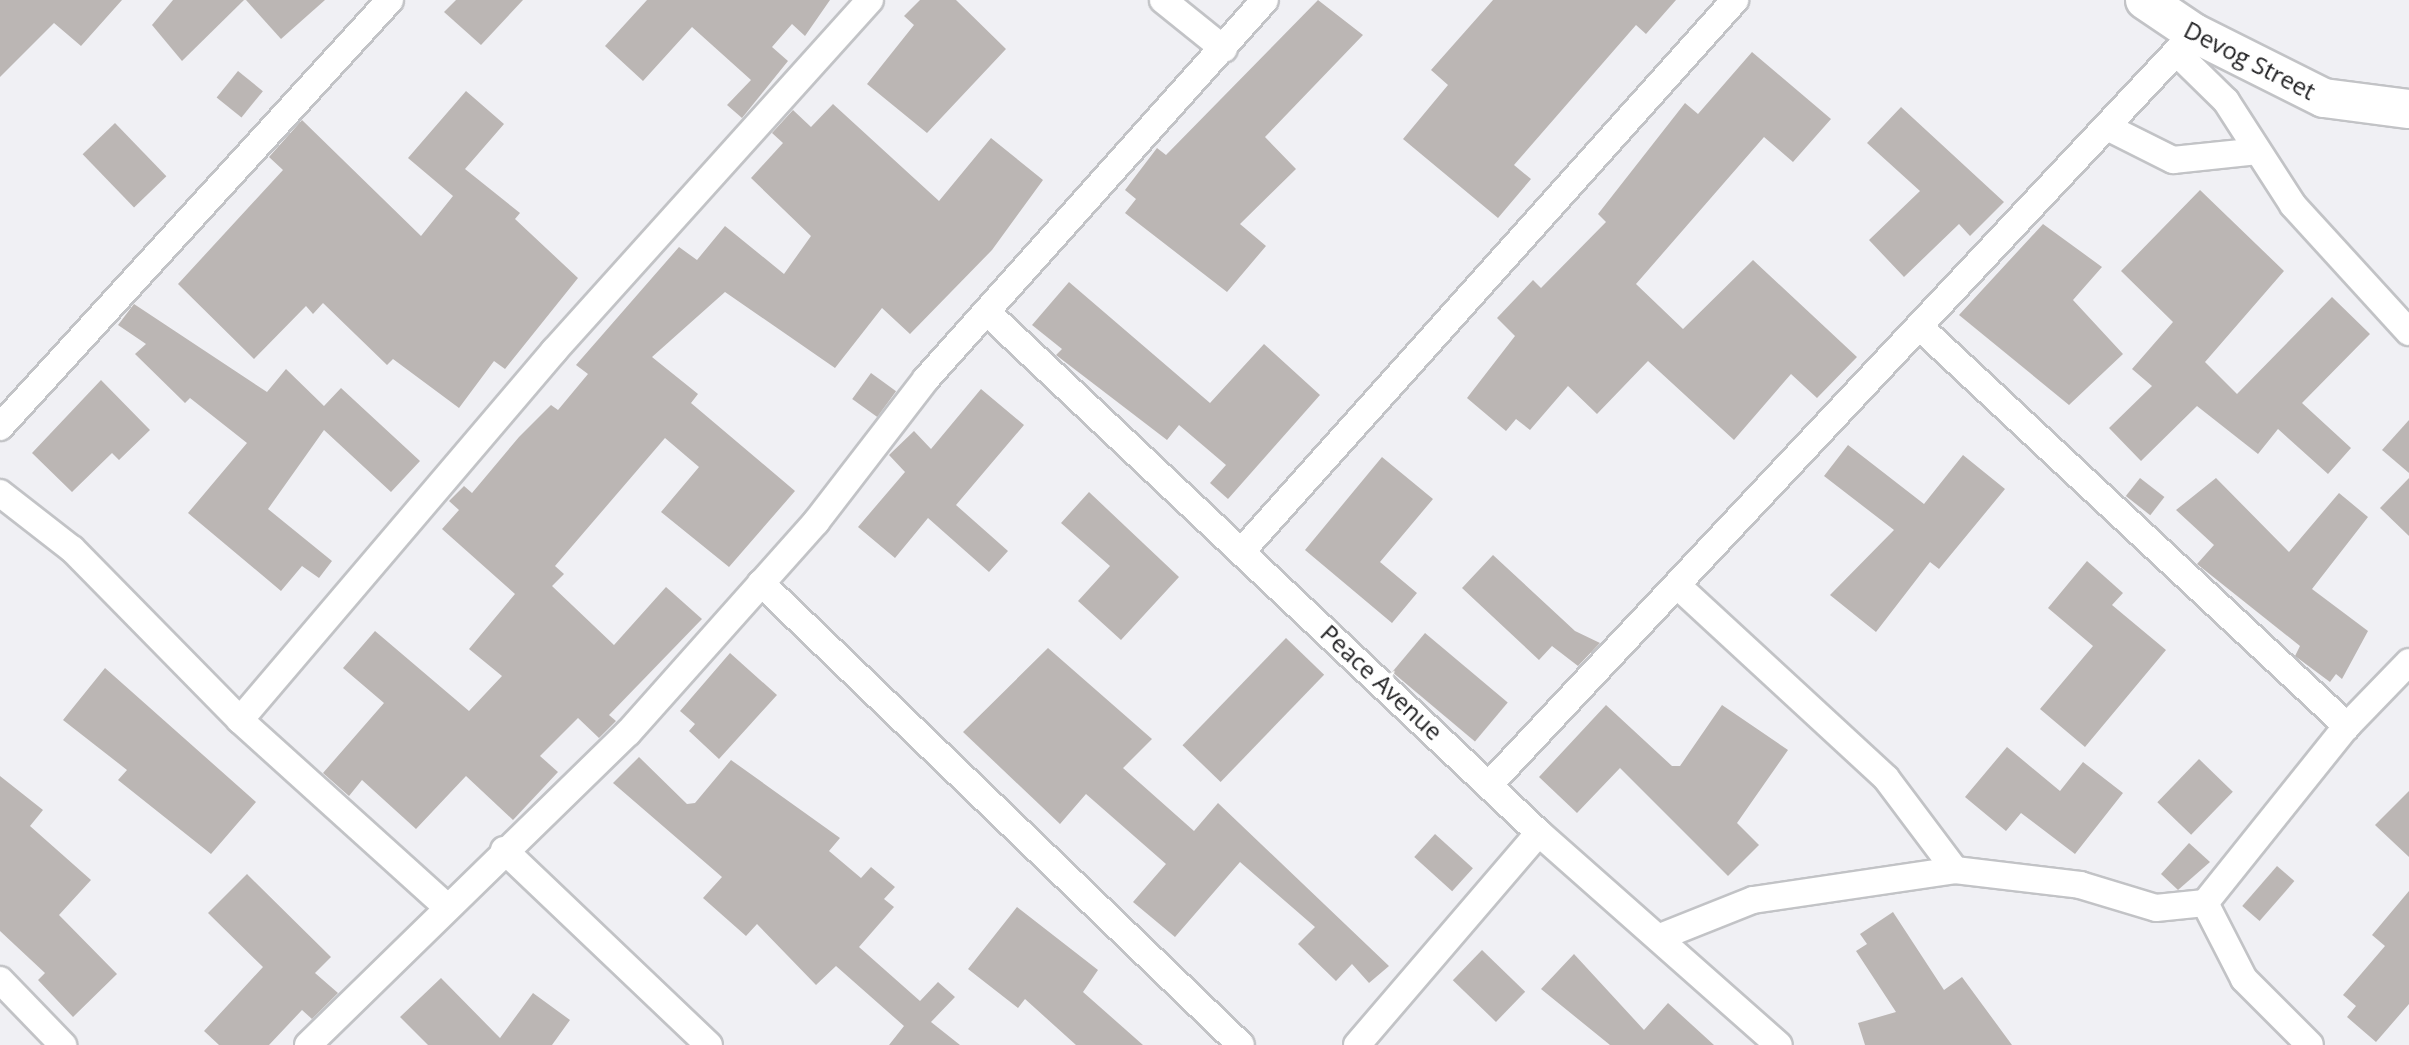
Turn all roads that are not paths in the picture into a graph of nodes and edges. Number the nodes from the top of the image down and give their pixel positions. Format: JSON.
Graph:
{"nodes":[{"id":1,"x":390,"y":0,"type":"edge"},
{"id":2,"x":870,"y":0,"type":"edge"},
{"id":3,"x":1163,"y":0,"type":"edge"},
{"id":4,"x":1265,"y":0,"type":"edge"},
{"id":5,"x":1735,"y":0,"type":"edge"},
{"id":6,"x":2145,"y":0,"type":"edge"},
{"id":7,"x":2185,"y":43,"type":"junction"},
{"id":8,"x":1224,"y":49,"type":"junction"},
{"id":9,"x":2409,"y":109,"type":"edge"},
{"id":10,"x":2107,"y":127,"type":"junction"},
{"id":11,"x":2258,"y":151,"type":"junction"},
{"id":12,"x":989,"y":314,"type":"junction"},
{"id":13,"x":1922,"y":329,"type":"junction"},
{"id":14,"x":2409,"y":332,"type":"edge"},
{"id":15,"x":0,"y":427,"type":"edge"},
{"id":16,"x":0,"y":493,"type":"edge"},
{"id":17,"x":1241,"y":552,"type":"junction"},
{"id":18,"x":761,"y":583,"type":"junction"},
{"id":19,"x":1678,"y":586,"type":"junction"},
{"id":20,"x":2409,"y":662,"type":"edge"},
{"id":21,"x":240,"y":720,"type":"junction"},
{"id":22,"x":2347,"y":726,"type":"junction"},
{"id":23,"x":1489,"y":785,"type":"junction"},
{"id":24,"x":1539,"y":833,"type":"junction"},
{"id":25,"x":504,"y":850,"type":"junction"},
{"id":26,"x":1955,"y":870,"type":"junction"},
{"id":27,"x":2205,"y":903,"type":"junction"},
{"id":28,"x":445,"y":905,"type":"junction"},
{"id":29,"x":1660,"y":937,"type":"junction"},
{"id":30,"x":0,"y":980,"type":"edge"},
{"id":31,"x":63,"y":1045,"type":"edge"},
{"id":32,"x":308,"y":1045,"type":"edge"},
{"id":33,"x":709,"y":1045,"type":"edge"},
{"id":34,"x":1241,"y":1045,"type":"edge"},
{"id":35,"x":1357,"y":1045,"type":"edge"},
{"id":36,"x":1779,"y":1045,"type":"edge"},
{"id":37,"x":2310,"y":1045,"type":"edge"}],
"edges":[{"from":1,"to":15,"type":"street"},
{"from":2,"to":21,"type":"street"},
{"from":3,"to":8,"type":"street"},
{"from":4,"to":8,"type":"street"},
{"from":5,"to":17,"type":"street"},
{"from":6,"to":7,"type":"street","name":"Devog Street"},
{"from":7,"to":9,"type":"street","name":"Devog Street"},
{"from":7,"to":10,"type":"street"},
{"from":7,"to":11,"type":"street"},
{"from":8,"to":12,"type":"street"},
{"from":10,"to":11,"type":"street"},
{"from":10,"to":13,"type":"street"},
{"from":11,"to":14,"type":"street"},
{"from":12,"to":17,"type":"street","name":"Peace Avenue"},
{"from":12,"to":18,"type":"street"},
{"from":13,"to":19,"type":"street"},
{"from":13,"to":22,"type":"street"},
{"from":16,"to":21,"type":"street"},
{"from":17,"to":23,"type":"street","name":"Peace Avenue"},
{"from":18,"to":25,"type":"street"},
{"from":18,"to":34,"type":"street"},
{"from":19,"to":23,"type":"street"},
{"from":19,"to":26,"type":"street"},
{"from":20,"to":22,"type":"street"},
{"from":21,"to":28,"type":"street"},
{"from":22,"to":27,"type":"street"},
{"from":23,"to":24,"type":"street","name":"Peace Avenue"},
{"from":24,"to":29,"type":"street","name":"Peace Avenue"},
{"from":24,"to":35,"type":"street"},
{"from":25,"to":28,"type":"street"},
{"from":25,"to":33,"type":"street"},
{"from":26,"to":27,"type":"street"},
{"from":26,"to":29,"type":"street"},
{"from":27,"to":37,"type":"street"},
{"from":28,"to":32,"type":"street"},
{"from":29,"to":36,"type":"street","name":"Peace Avenue"},
{"from":30,"to":31,"type":"street"}]}
